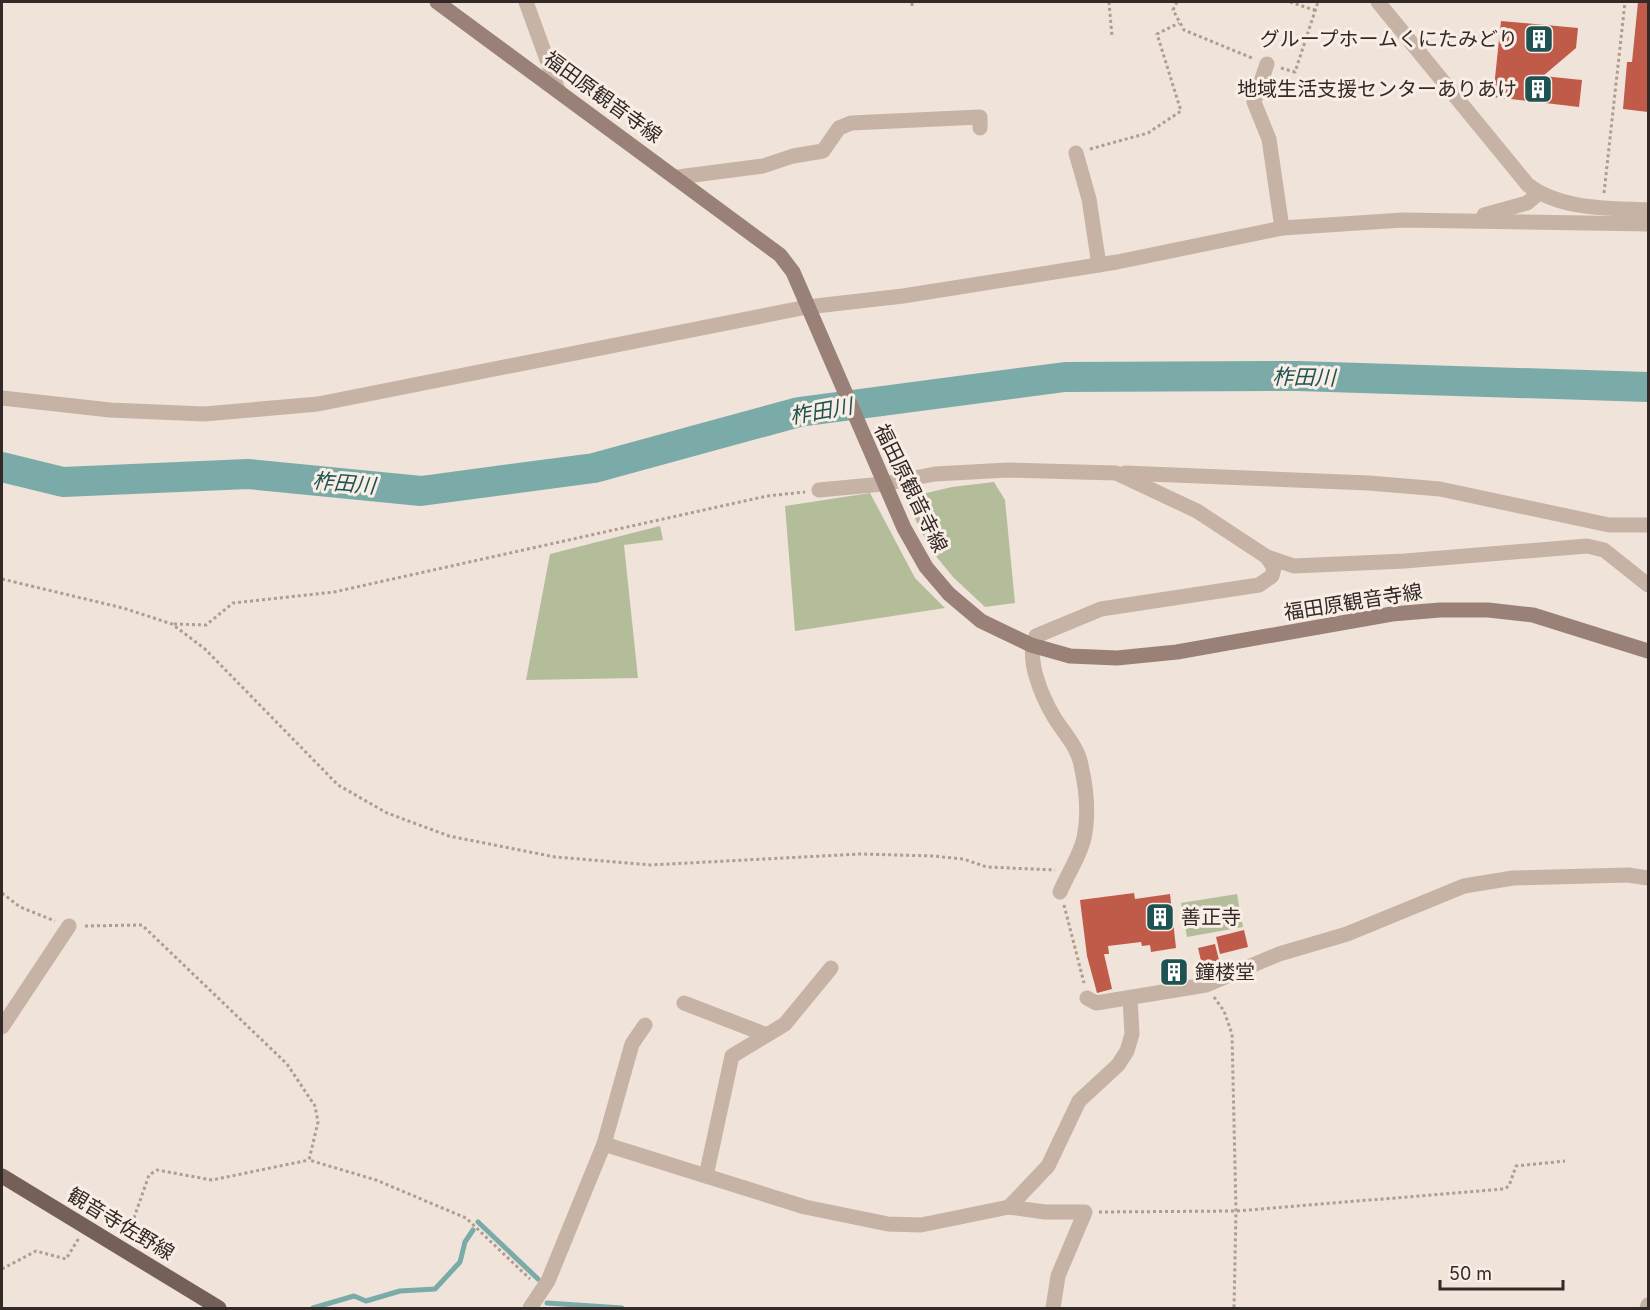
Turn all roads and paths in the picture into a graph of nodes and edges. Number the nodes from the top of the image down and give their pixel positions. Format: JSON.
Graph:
{"nodes":[{"id":1,"x":437,"y":2,"type":"edge"},
{"id":2,"x":526,"y":2,"type":"edge"},
{"id":3,"x":1109,"y":2,"type":"edge"},
{"id":4,"x":1177,"y":2,"type":"edge"},
{"id":5,"x":1290,"y":2,"type":"edge"},
{"id":6,"x":1317,"y":2,"type":"edge"},
{"id":7,"x":1378,"y":2,"type":"edge"},
{"id":8,"x":1625,"y":2,"type":"edge"},
{"id":9,"x":1179,"y":22,"type":"junction"},
{"id":10,"x":1112,"y":37,"type":"dead end"},
{"id":11,"x":1267,"y":64,"type":"junction"},
{"id":12,"x":558,"y":90,"type":"junction"},
{"id":13,"x":980,"y":128,"type":"dead end"},
{"id":14,"x":1076,"y":153,"type":"joint"},
{"id":15,"x":678,"y":177,"type":"junction"},
{"id":16,"x":1539,"y":193,"type":"junction"},
{"id":17,"x":1603,"y":198,"type":"dead end"},
{"id":18,"x":1648,"y":210,"type":"edge"},
{"id":19,"x":1471,"y":219,"type":"junction"},
{"id":20,"x":1648,"y":224,"type":"edge"},
{"id":21,"x":1282,"y":228,"type":"junction"},
{"id":22,"x":1099,"y":265,"type":"junction"},
{"id":23,"x":807,"y":307,"type":"junction"},
{"id":24,"x":2,"y":398,"type":"edge"},
{"id":25,"x":1116,"y":473,"type":"junction"},
{"id":26,"x":883,"y":484,"type":"junction"},
{"id":27,"x":819,"y":490,"type":"joint"},
{"id":28,"x":1609,"y":525,"type":"junction"},
{"id":29,"x":1648,"y":525,"type":"edge"},
{"id":30,"x":1604,"y":550,"type":"junction"},
{"id":31,"x":1267,"y":556,"type":"junction"},
{"id":32,"x":2,"y":579,"type":"edge"},
{"id":33,"x":1648,"y":585,"type":"edge"},
{"id":34,"x":172,"y":624,"type":"junction"},
{"id":35,"x":1031,"y":645,"type":"junction"},
{"id":36,"x":1648,"y":651,"type":"edge"},
{"id":37,"x":1069,"y":870,"type":"junction"},
{"id":38,"x":1648,"y":878,"type":"edge"},
{"id":39,"x":2,"y":892,"type":"edge"},
{"id":40,"x":1060,"y":892,"type":"joint"},
{"id":41,"x":69,"y":926,"type":"junction"},
{"id":42,"x":831,"y":968,"type":"dead end"},
{"id":43,"x":1206,"y":985,"type":"junction"},
{"id":44,"x":1087,"y":998,"type":"joint"},
{"id":45,"x":1130,"y":998,"type":"junction"},
{"id":46,"x":684,"y":1003,"type":"dead end"},
{"id":47,"x":645,"y":1025,"type":"dead end"},
{"id":48,"x":2,"y":1027,"type":"edge"},
{"id":49,"x":767,"y":1035,"type":"junction"},
{"id":50,"x":604,"y":1143,"type":"junction"},
{"id":51,"x":309,"y":1160,"type":"junction"},
{"id":52,"x":1565,"y":1161,"type":"dead end"},
{"id":53,"x":2,"y":1176,"type":"edge"},
{"id":54,"x":706,"y":1176,"type":"junction"},
{"id":55,"x":1009,"y":1207,"type":"junction"},
{"id":56,"x":1236,"y":1210,"type":"junction"},
{"id":57,"x":1085,"y":1212,"type":"junction"},
{"id":58,"x":80,"y":1236,"type":"dead end"},
{"id":59,"x":125,"y":1251,"type":"junction"},
{"id":60,"x":2,"y":1269,"type":"edge"},
{"id":61,"x":541,"y":1292,"type":"junction"},
{"id":62,"x":213,"y":1307,"type":"edge"},
{"id":63,"x":530,"y":1308,"type":"edge"},
{"id":64,"x":1053,"y":1308,"type":"edge"},
{"id":65,"x":1234,"y":1308,"type":"edge"}],
"edges":[{"from":1,"to":12,"type":"main road","name":"福田原観音寺線"},
{"from":2,"to":12,"type":"street"},
{"from":3,"to":10,"type":"path"},
{"from":4,"to":9,"type":"path"},
{"from":5,"to":6,"type":"path"},
{"from":6,"to":11,"type":"path"},
{"from":7,"to":16,"type":"street"},
{"from":8,"to":17,"type":"path"},
{"from":9,"to":11,"type":"path"},
{"from":9,"to":14,"type":"path"},
{"from":11,"to":21,"type":"street"},
{"from":12,"to":15,"type":"main road","name":"福田原観音寺線"},
{"from":13,"to":15,"type":"street"},
{"from":14,"to":22,"type":"street"},
{"from":15,"to":23,"type":"main road","name":"福田原観音寺線"},
{"from":16,"to":18,"type":"street"},
{"from":16,"to":19,"type":"street"},
{"from":19,"to":20,"type":"street"},
{"from":19,"to":21,"type":"street"},
{"from":21,"to":22,"type":"street"},
{"from":22,"to":23,"type":"street"},
{"from":23,"to":24,"type":"street"},
{"from":23,"to":26,"type":"main road","name":"福田原観音寺線"},
{"from":25,"to":26,"type":"street"},
{"from":25,"to":28,"type":"street"},
{"from":25,"to":31,"type":"street"},
{"from":26,"to":27,"type":"street"},
{"from":26,"to":35,"type":"main road","name":"福田原観音寺線"},
{"from":27,"to":34,"type":"path"},
{"from":28,"to":29,"type":"street"},
{"from":28,"to":30,"type":"street"},
{"from":30,"to":31,"type":"street"},
{"from":30,"to":33,"type":"street"},
{"from":31,"to":35,"type":"street"},
{"from":32,"to":34,"type":"path"},
{"from":34,"to":37,"type":"path"},
{"from":35,"to":36,"type":"main road","name":"福田原観音寺線"},
{"from":35,"to":37,"type":"street"},
{"from":37,"to":40,"type":"street"},
{"from":38,"to":43,"type":"street"},
{"from":39,"to":41,"type":"path"},
{"from":40,"to":44,"type":"path"},
{"from":41,"to":48,"type":"street"},
{"from":41,"to":51,"type":"path"},
{"from":42,"to":49,"type":"street"},
{"from":43,"to":45,"type":"street"},
{"from":43,"to":56,"type":"path"},
{"from":44,"to":45,"type":"street"},
{"from":45,"to":55,"type":"street"},
{"from":46,"to":49,"type":"street"},
{"from":47,"to":50,"type":"street"},
{"from":49,"to":54,"type":"street"},
{"from":50,"to":54,"type":"street"},
{"from":50,"to":61,"type":"street"},
{"from":51,"to":59,"type":"path"},
{"from":51,"to":61,"type":"path"},
{"from":52,"to":56,"type":"path"},
{"from":53,"to":59,"type":"main road","name":"観音寺佐野線"},
{"from":54,"to":55,"type":"street"},
{"from":55,"to":57,"type":"street"},
{"from":56,"to":57,"type":"path"},
{"from":56,"to":65,"type":"path"},
{"from":57,"to":64,"type":"street"},
{"from":58,"to":60,"type":"path"},
{"from":59,"to":62,"type":"main road","name":"観音寺佐野線"},
{"from":61,"to":63,"type":"street"}]}
